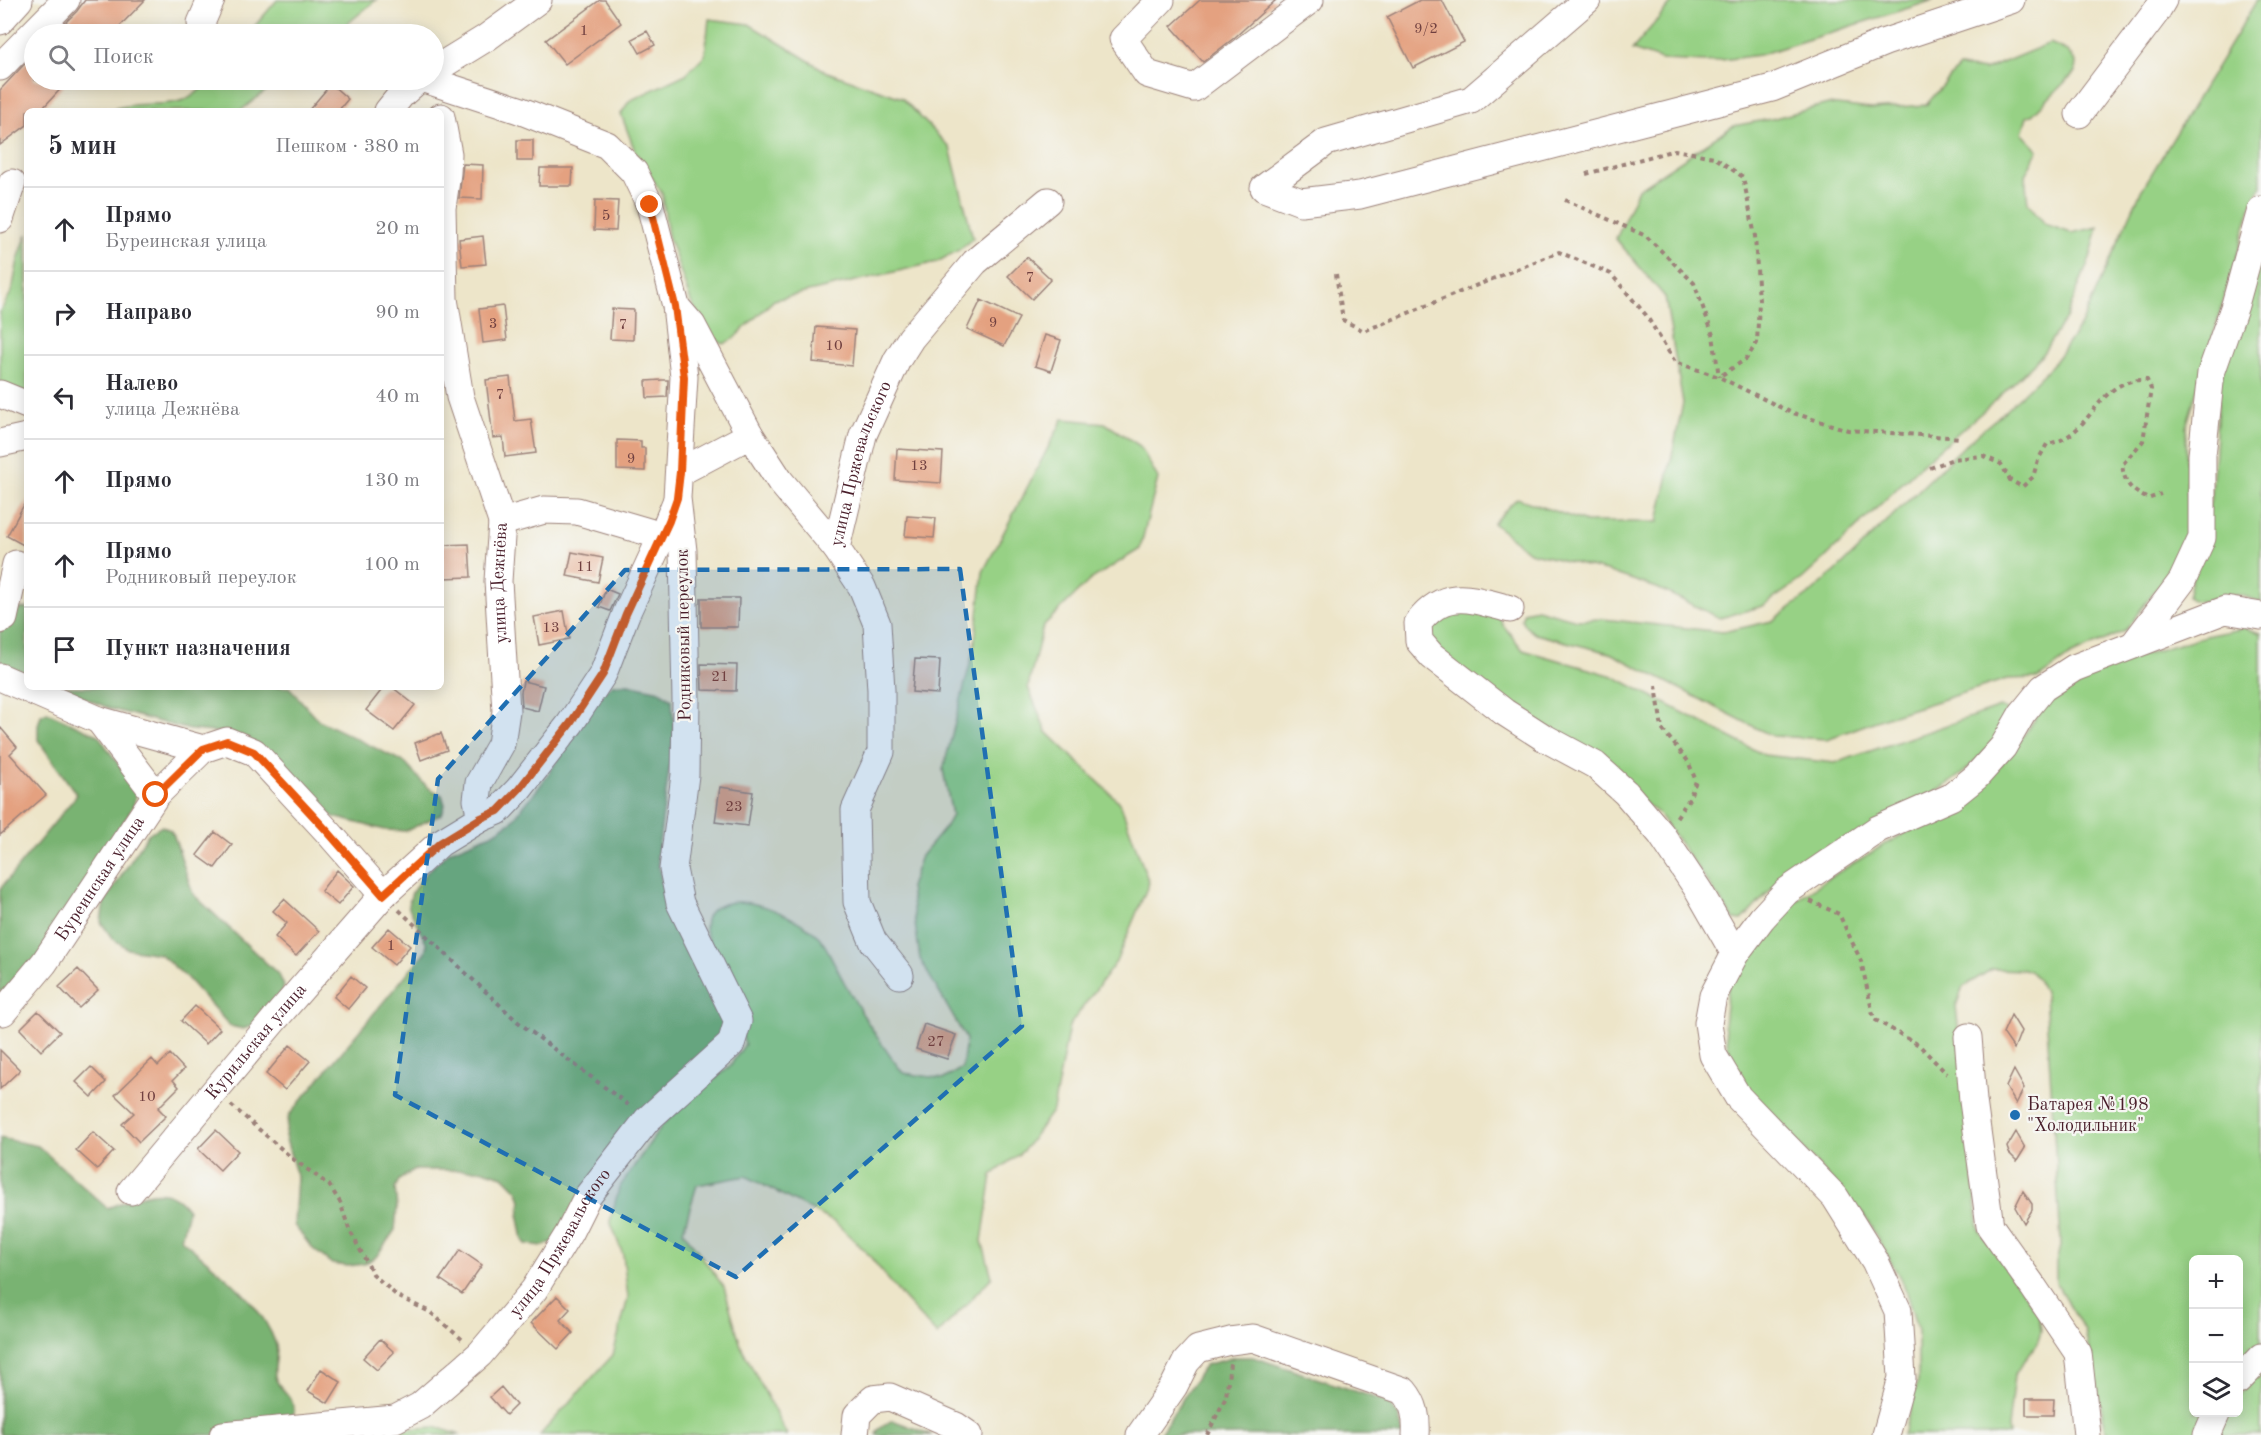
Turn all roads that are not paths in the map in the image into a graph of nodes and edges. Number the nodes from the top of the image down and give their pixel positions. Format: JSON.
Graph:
{"nodes":[{"id":1,"x":19,"y":0,"type":"edge"},
{"id":2,"x":66,"y":0,"type":"edge"},
{"id":3,"x":538,"y":0,"type":"edge"},
{"id":4,"x":1161,"y":0,"type":"edge"},
{"id":5,"x":1310,"y":0,"type":"edge"},
{"id":6,"x":1587,"y":0,"type":"edge"},
{"id":7,"x":2011,"y":0,"type":"edge"},
{"id":8,"x":2163,"y":0,"type":"edge"},
{"id":9,"x":0,"y":21,"type":"edge"},
{"id":10,"x":42,"y":24,"type":"edge"},
{"id":11,"x":24,"y":43,"type":"edge"},
{"id":12,"x":444,"y":64,"type":"edge"},
{"id":13,"x":0,"y":67,"type":"edge"},
{"id":14,"x":444,"y":86,"type":"edge"},
{"id":15,"x":407,"y":90,"type":"edge"},
{"id":16,"x":426,"y":90,"type":"edge"},
{"id":17,"x":390,"y":108,"type":"edge"},
{"id":18,"x":437,"y":108,"type":"edge"},
{"id":19,"x":2079,"y":114,"type":"dead end"},
{"id":20,"x":444,"y":133,"type":"edge"},
{"id":21,"x":12,"y":183,"type":"dead end"},
{"id":22,"x":444,"y":194,"type":"edge"},
{"id":23,"x":1048,"y":201,"type":"dead end"},
{"id":24,"x":2261,"y":210,"type":"edge"},
{"id":25,"x":0,"y":219,"type":"edge"},
{"id":26,"x":444,"y":298,"type":"edge"},
{"id":27,"x":675,"y":306,"type":"junction"},
{"id":28,"x":0,"y":394,"type":"edge"},
{"id":29,"x":24,"y":404,"type":"edge"},
{"id":30,"x":750,"y":435,"type":"junction"},
{"id":31,"x":24,"y":438,"type":"edge"},
{"id":32,"x":0,"y":442,"type":"edge"},
{"id":33,"x":679,"y":485,"type":"junction"},
{"id":34,"x":502,"y":522,"type":"junction"},
{"id":35,"x":662,"y":536,"type":"junction"},
{"id":36,"x":836,"y":548,"type":"junction"},
{"id":37,"x":16,"y":564,"type":"dead end"},
{"id":38,"x":1510,"y":609,"type":"dead end"},
{"id":39,"x":2261,"y":616,"type":"edge"},
{"id":40,"x":0,"y":620,"type":"edge"},
{"id":41,"x":2135,"y":643,"type":"junction"},
{"id":42,"x":0,"y":677,"type":"edge"},
{"id":43,"x":24,"y":687,"type":"edge"},
{"id":44,"x":30,"y":690,"type":"edge"},
{"id":45,"x":99,"y":720,"type":"junction"},
{"id":46,"x":203,"y":749,"type":"junction"},
{"id":47,"x":156,"y":795,"type":"junction"},
{"id":48,"x":481,"y":818,"type":"junction"},
{"id":49,"x":383,"y":895,"type":"junction"},
{"id":50,"x":680,"y":903,"type":"joint"},
{"id":51,"x":1735,"y":954,"type":"junction"},
{"id":52,"x":900,"y":975,"type":"dead end"},
{"id":53,"x":3,"y":1012,"type":"dead end"},
{"id":54,"x":1968,"y":1037,"type":"dead end"},
{"id":55,"x":131,"y":1191,"type":"dead end"},
{"id":56,"x":2261,"y":1357,"type":"edge"},
{"id":57,"x":2243,"y":1376,"type":"edge"},
{"id":58,"x":2215,"y":1417,"type":"edge"},
{"id":59,"x":2090,"y":1429,"type":"edge"},
{"id":60,"x":223,"y":1435,"type":"edge"},
{"id":61,"x":855,"y":1435,"type":"edge"},
{"id":62,"x":969,"y":1435,"type":"edge"},
{"id":63,"x":1140,"y":1435,"type":"edge"},
{"id":64,"x":1416,"y":1435,"type":"edge"},
{"id":65,"x":1886,"y":1435,"type":"edge"},
{"id":66,"x":2207,"y":1435,"type":"edge"}],
"edges":[{"from":1,"to":9,"type":"street"},
{"from":2,"to":10,"type":"street"},
{"from":3,"to":12,"type":"street"},
{"from":4,"to":5,"type":"street"},
{"from":6,"to":7,"type":"street"},
{"from":8,"to":19,"type":"street"},
{"from":11,"to":13,"type":"street"},
{"from":14,"to":27,"type":"street","name":"Родниковый переулок"},
{"from":15,"to":17,"type":"street"},
{"from":16,"to":18,"type":"street"},
{"from":20,"to":22,"type":"street","name":"улица Дежнёва"},
{"from":21,"to":25,"type":"street"},
{"from":23,"to":36,"type":"street","name":"улица Пржевальского"},
{"from":24,"to":41,"type":"street"},
{"from":26,"to":34,"type":"street","name":"улица Дежнёва"},
{"from":27,"to":30,"type":"street"},
{"from":27,"to":33,"type":"street","name":"Родниковый переулок"},
{"from":28,"to":29,"type":"street"},
{"from":30,"to":33,"type":"street"},
{"from":30,"to":36,"type":"street"},
{"from":31,"to":32,"type":"street"},
{"from":33,"to":35,"type":"street"},
{"from":33,"to":50,"type":"street","name":"Родниковый переулок"},
{"from":34,"to":35,"type":"street"},
{"from":34,"to":48,"type":"street","name":"улица Дежнёва"},
{"from":35,"to":48,"type":"street"},
{"from":36,"to":52,"type":"street","name":"улица Пржевальского"},
{"from":37,"to":40,"type":"street"},
{"from":38,"to":51,"type":"street"},
{"from":39,"to":41,"type":"street"},
{"from":41,"to":51,"type":"street"},
{"from":42,"to":43,"type":"street"},
{"from":44,"to":45,"type":"street"},
{"from":45,"to":46,"type":"street"},
{"from":45,"to":47,"type":"street"},
{"from":46,"to":47,"type":"street","name":"Буреинская улица"},
{"from":46,"to":49,"type":"street"},
{"from":47,"to":53,"type":"street","name":"Буреинская улица"},
{"from":48,"to":49,"type":"street"},
{"from":49,"to":55,"type":"street","name":"Курильская улица"},
{"from":50,"to":60,"type":"street","name":"улица Пржевальского"},
{"from":51,"to":65,"type":"street"},
{"from":54,"to":59,"type":"street"},
{"from":56,"to":57,"type":"street"},
{"from":58,"to":66,"type":"street"},
{"from":61,"to":62,"type":"street"},
{"from":63,"to":64,"type":"street"}]}
